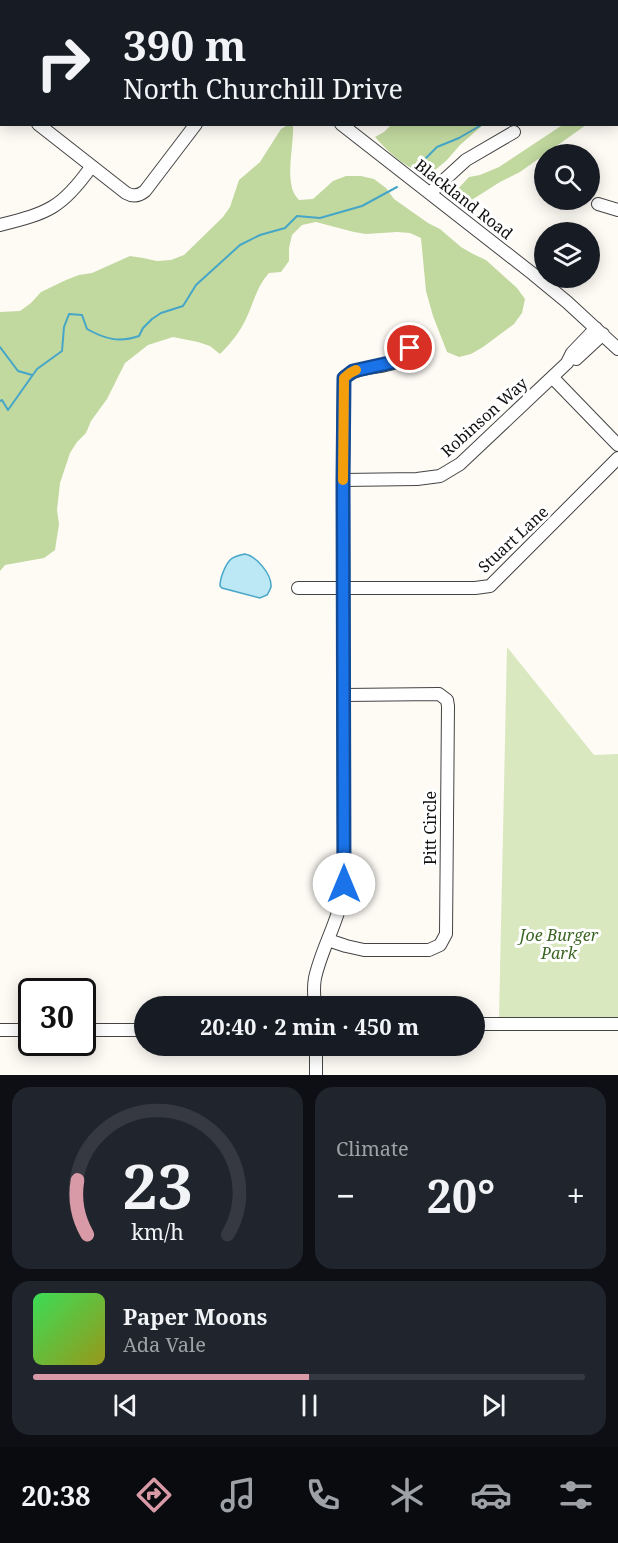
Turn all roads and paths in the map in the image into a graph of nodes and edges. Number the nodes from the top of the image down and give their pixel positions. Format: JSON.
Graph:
{"nodes":[{"id":1,"x":40,"y":126,"type":"edge"},
{"id":2,"x":194,"y":126,"type":"edge"},
{"id":3,"x":344,"y":126,"type":"edge"},
{"id":4,"x":514,"y":132,"type":"dead end"},
{"id":5,"x":91,"y":167,"type":"junction"},
{"id":6,"x":430,"y":193,"type":"junction"},
{"id":7,"x":600,"y":205,"type":"edge"},
{"id":8,"x":618,"y":210,"type":"edge"},
{"id":9,"x":0,"y":225,"type":"edge"},
{"id":10,"x":600,"y":331,"type":"junction"},
{"id":11,"x":410,"y":348,"type":"dead end"},
{"id":12,"x":618,"y":349,"type":"edge"},
{"id":13,"x":552,"y":377,"type":"junction"},
{"id":14,"x":618,"y":445,"type":"edge"},
{"id":15,"x":618,"y":458,"type":"edge"},
{"id":16,"x":343,"y":480,"type":"junction"},
{"id":17,"x":298,"y":588,"type":"dead end"},
{"id":18,"x":343,"y":588,"type":"junction"},
{"id":19,"x":344,"y":695,"type":"junction"},
{"id":20,"x":328,"y":940,"type":"junction"},
{"id":21,"x":314,"y":996,"type":"edge"},
{"id":22,"x":485,"y":1024,"type":"edge"},
{"id":23,"x":618,"y":1024,"type":"edge"},
{"id":24,"x":0,"y":1030,"type":"edge"},
{"id":25,"x":18,"y":1030,"type":"edge"},
{"id":26,"x":96,"y":1030,"type":"edge"},
{"id":27,"x":134,"y":1030,"type":"edge"},
{"id":28,"x":316,"y":1056,"type":"edge"},
{"id":29,"x":316,"y":1075,"type":"edge"}],
"edges":[{"from":1,"to":5,"type":"street"},
{"from":2,"to":5,"type":"street"},
{"from":3,"to":6,"type":"street","name":"Blackland Road"},
{"from":4,"to":6,"type":"street"},
{"from":5,"to":9,"type":"street"},
{"from":6,"to":10,"type":"street","name":"Blackland Road"},
{"from":7,"to":8,"type":"street"},
{"from":10,"to":12,"type":"street","name":"Blackland Road"},
{"from":10,"to":13,"type":"street","name":"Robinson Way"},
{"from":11,"to":16,"type":"street"},
{"from":13,"to":14,"type":"street"},
{"from":13,"to":16,"type":"street","name":"Robinson Way"},
{"from":15,"to":18,"type":"street","name":"Stuart Lane"},
{"from":16,"to":18,"type":"street"},
{"from":17,"to":18,"type":"street","name":"Stuart Lane"},
{"from":18,"to":19,"type":"street"},
{"from":19,"to":20,"type":"street"},
{"from":19,"to":20,"type":"street","name":"Pitt Circle"},
{"from":20,"to":21,"type":"street"},
{"from":22,"to":23,"type":"street"},
{"from":24,"to":25,"type":"street"},
{"from":26,"to":27,"type":"street"},
{"from":28,"to":29,"type":"street"}]}
